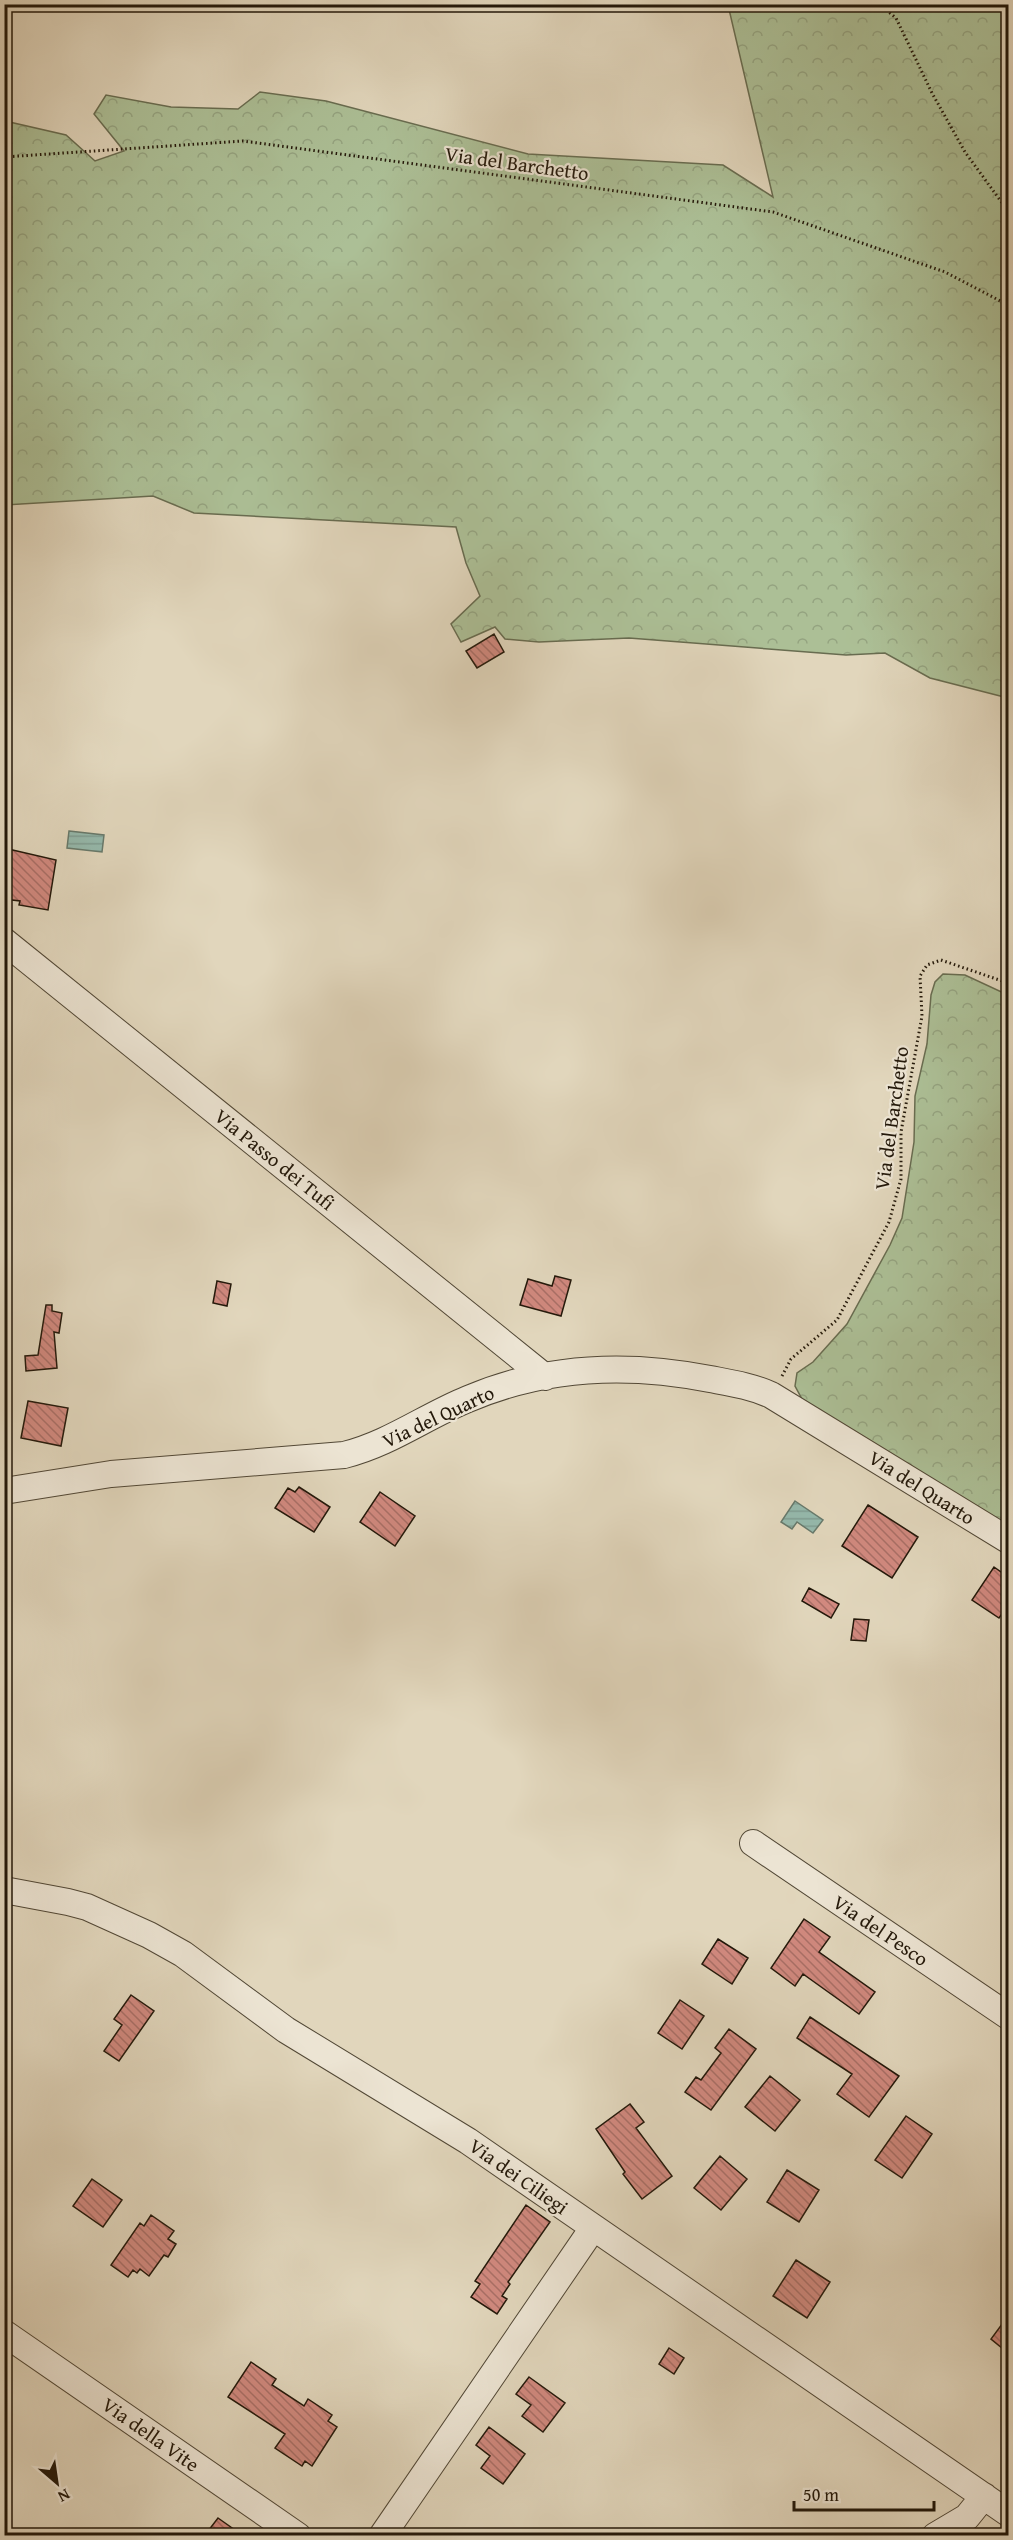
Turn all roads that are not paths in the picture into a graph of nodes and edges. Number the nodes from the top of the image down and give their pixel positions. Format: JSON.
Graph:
{"nodes":[{"id":1,"x":4,"y":941,"type":"edge"},
{"id":2,"x":545,"y":1377,"type":"junction"},
{"id":3,"x":4,"y":1491,"type":"edge"},
{"id":4,"x":1008,"y":1540,"type":"edge"},
{"id":5,"x":753,"y":1843,"type":"dead end"},
{"id":6,"x":4,"y":1890,"type":"edge"},
{"id":7,"x":1008,"y":2016,"type":"edge"},
{"id":8,"x":593,"y":2228,"type":"junction"},
{"id":9,"x":4,"y":2333,"type":"edge"},
{"id":10,"x":984,"y":2496,"type":"junction"},
{"id":11,"x":1008,"y":2513,"type":"edge"},
{"id":12,"x":298,"y":2535,"type":"edge"},
{"id":13,"x":382,"y":2535,"type":"edge"},
{"id":14,"x":936,"y":2535,"type":"edge"}],
"edges":[{"from":1,"to":2,"type":"street","name":"Via Passo dei Tufi"},
{"from":2,"to":3,"type":"street","name":"Via del Quarto"},
{"from":2,"to":4,"type":"street","name":"Via del Quarto"},
{"from":5,"to":7,"type":"street","name":"Via del Pesco"},
{"from":6,"to":8,"type":"street","name":"Via dei Ciliegi"},
{"from":8,"to":10,"type":"street","name":"Via dei Ciliegi"},
{"from":8,"to":13,"type":"street"},
{"from":9,"to":12,"type":"street","name":"Via della Vite"},
{"from":10,"to":11,"type":"street","name":"Via dei Ciliegi"},
{"from":10,"to":14,"type":"street"}]}
